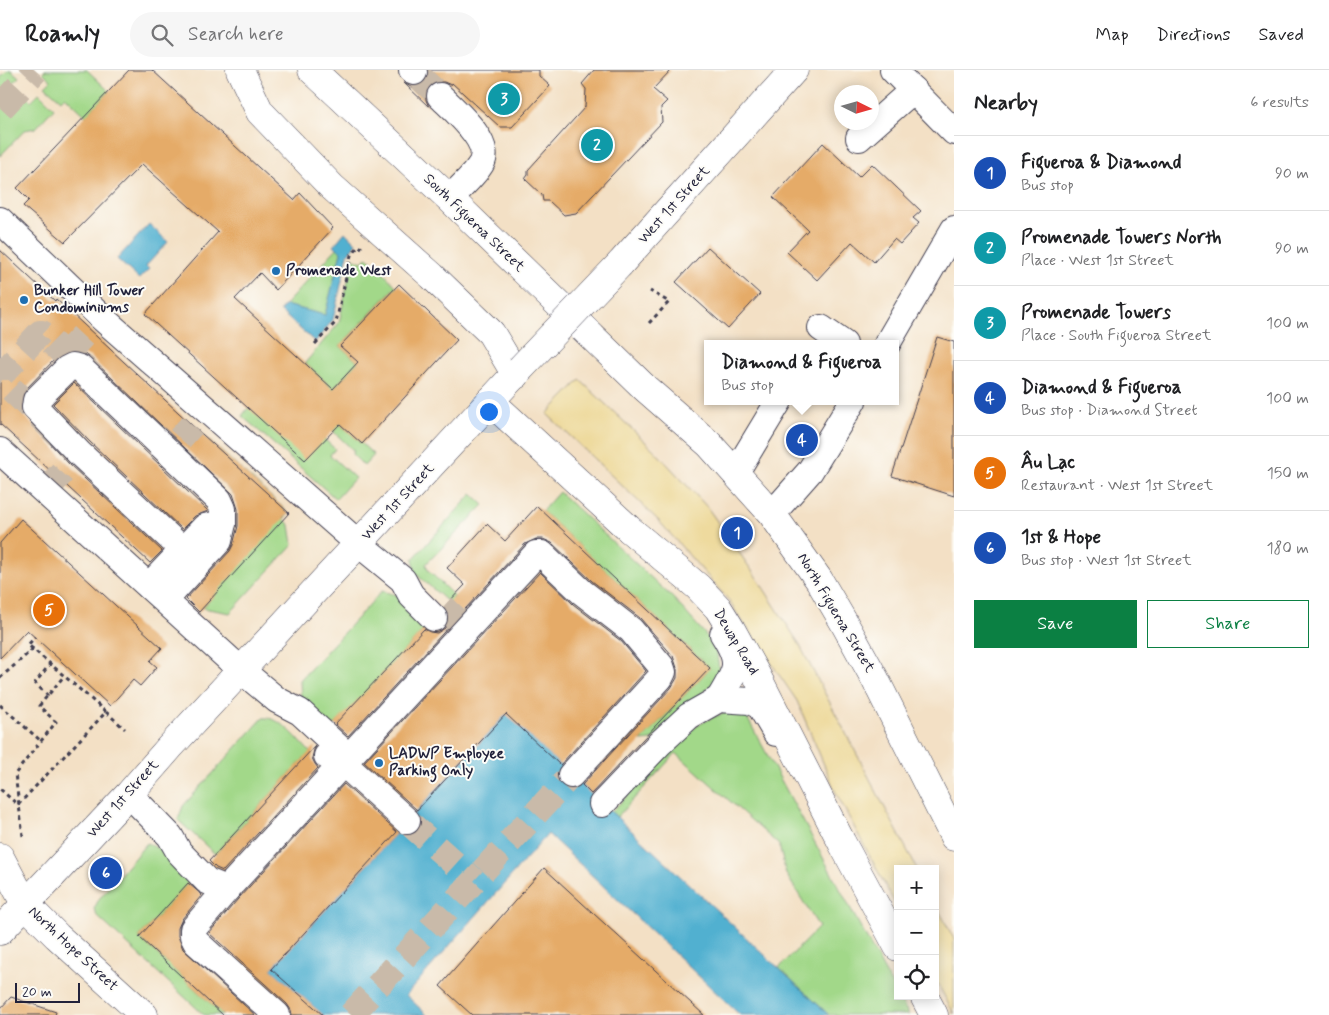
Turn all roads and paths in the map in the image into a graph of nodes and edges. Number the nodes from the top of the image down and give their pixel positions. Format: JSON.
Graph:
{"nodes":[{"id":1,"x":240,"y":70,"type":"edge"},
{"id":2,"x":312,"y":70,"type":"edge"},
{"id":3,"x":794,"y":70,"type":"edge"},
{"id":4,"x":893,"y":70,"type":"edge"},
{"id":5,"x":913,"y":90,"type":"junction"},
{"id":6,"x":440,"y":96,"type":"tunnel mouth"},
{"id":7,"x":954,"y":132,"type":"edge"},
{"id":8,"x":859,"y":138,"type":"dead end"},
{"id":9,"x":450,"y":199,"type":"junction"},
{"id":10,"x":0,"y":220,"type":"edge"},
{"id":11,"x":954,"y":229,"type":"edge"},
{"id":12,"x":366,"y":252,"type":"dead end"},
{"id":13,"x":650,"y":291,"type":"dead end"},
{"id":14,"x":649,"y":323,"type":"dead end"},
{"id":15,"x":821,"y":328,"type":"dead end"},
{"id":16,"x":838,"y":340,"type":"edge"},
{"id":17,"x":889,"y":340,"type":"edge"},
{"id":18,"x":314,"y":344,"type":"dead end"},
{"id":19,"x":518,"y":372,"type":"junction"},
{"id":20,"x":634,"y":377,"type":"joint"},
{"id":21,"x":490,"y":401,"type":"junction"},
{"id":22,"x":777,"y":405,"type":"edge"},
{"id":23,"x":851,"y":405,"type":"edge"},
{"id":24,"x":0,"y":451,"type":"edge"},
{"id":25,"x":736,"y":472,"type":"junction"},
{"id":26,"x":772,"y":514,"type":"junction"},
{"id":27,"x":223,"y":523,"type":"junction"},
{"id":28,"x":359,"y":544,"type":"junction"},
{"id":29,"x":183,"y":550,"type":"junction"},
{"id":30,"x":698,"y":587,"type":"junction"},
{"id":31,"x":157,"y":593,"type":"junction"},
{"id":32,"x":439,"y":613,"type":"tunnel mouth"},
{"id":33,"x":35,"y":637,"type":"dead end"},
{"id":34,"x":33,"y":649,"type":"junction"},
{"id":35,"x":50,"y":664,"type":"junction"},
{"id":36,"x":242,"y":671,"type":"junction"},
{"id":37,"x":64,"y":676,"type":"junction"},
{"id":38,"x":0,"y":678,"type":"edge"},
{"id":39,"x":48,"y":696,"type":"junction"},
{"id":40,"x":720,"y":699,"type":"junction"},
{"id":41,"x":0,"y":705,"type":"edge"},
{"id":42,"x":106,"y":712,"type":"junction"},
{"id":43,"x":125,"y":729,"type":"dead end"},
{"id":44,"x":41,"y":742,"type":"junction"},
{"id":45,"x":343,"y":763,"type":"junction"},
{"id":46,"x":805,"y":768,"type":"junction"},
{"id":47,"x":571,"y":775,"type":"tunnel mouth"},
{"id":48,"x":0,"y":789,"type":"edge"},
{"id":49,"x":129,"y":794,"type":"junction"},
{"id":50,"x":602,"y":804,"type":"dead end"},
{"id":51,"x":18,"y":805,"type":"junction"},
{"id":52,"x":407,"y":821,"type":"tunnel mouth"},
{"id":53,"x":23,"y":836,"type":"dead end"},
{"id":54,"x":954,"y":837,"type":"edge"},
{"id":55,"x":0,"y":857,"type":"edge"},
{"id":56,"x":227,"y":889,"type":"junction"},
{"id":57,"x":0,"y":894,"type":"edge"},
{"id":58,"x":25,"y":904,"type":"junction"},
{"id":59,"x":0,"y":931,"type":"edge"},
{"id":60,"x":894,"y":940,"type":"edge"},
{"id":61,"x":926,"y":1000,"type":"edge"},
{"id":62,"x":144,"y":1015,"type":"edge"},
{"id":63,"x":277,"y":1015,"type":"edge"},
{"id":64,"x":934,"y":1015,"type":"edge"}],
"edges":[{"from":1,"to":19,"type":"main road"},
{"from":2,"to":9,"type":"main road","name":"South Figueroa Street"},
{"from":3,"to":19,"type":"main road","name":"West 1st Street","bridge":true},
{"from":4,"to":5,"type":"street"},
{"from":5,"to":7,"type":"street"},
{"from":5,"to":8,"type":"street"},
{"from":6,"to":9,"type":"street"},
{"from":9,"to":20,"type":"main road","name":"South Figueroa Street"},
{"from":10,"to":28,"type":"street"},
{"from":11,"to":17,"type":"street"},
{"from":12,"to":18,"type":"path"},
{"from":13,"to":14,"type":"path"},
{"from":15,"to":16,"type":"street"},
{"from":19,"to":21,"type":"main road","name":"West 1st Street"},
{"from":20,"to":25,"type":"main road","name":"North Figueroa Street"},
{"from":21,"to":28,"type":"main road","name":"West 1st Street"},
{"from":21,"to":30,"type":"main road","name":"Dewap Road"},
{"from":22,"to":25,"type":"street"},
{"from":23,"to":26,"type":"street"},
{"from":24,"to":31,"type":"street"},
{"from":25,"to":26,"type":"main road","name":"North Figueroa Street"},
{"from":26,"to":54,"type":"main road","name":"North Figueroa Street"},
{"from":27,"to":29,"type":"street"},
{"from":27,"to":29,"type":"street"},
{"from":27,"to":31,"type":"street"},
{"from":28,"to":32,"type":"street"},
{"from":28,"to":36,"type":"main road","name":"West 1st Street"},
{"from":29,"to":31,"type":"street"},
{"from":30,"to":40,"type":"street"},
{"from":30,"to":46,"type":"main road","name":"Dewap Road"},
{"from":31,"to":36,"type":"street"},
{"from":33,"to":34,"type":"path"},
{"from":34,"to":35,"type":"path"},
{"from":34,"to":38,"type":"path"},
{"from":35,"to":37,"type":"path"},
{"from":35,"to":39,"type":"path"},
{"from":36,"to":45,"type":"street"},
{"from":36,"to":49,"type":"main road","name":"West 1st Street"},
{"from":37,"to":39,"type":"path"},
{"from":37,"to":42,"type":"path"},
{"from":39,"to":44,"type":"path"},
{"from":40,"to":46,"type":"street"},
{"from":40,"to":50,"type":"street"},
{"from":41,"to":44,"type":"path"},
{"from":42,"to":43,"type":"path"},
{"from":42,"to":51,"type":"path"},
{"from":44,"to":51,"type":"path"},
{"from":45,"to":47,"type":"street"},
{"from":45,"to":52,"type":"street"},
{"from":45,"to":56,"type":"street"},
{"from":46,"to":60,"type":"main road","name":"Dewap Road"},
{"from":48,"to":51,"type":"path"},
{"from":49,"to":56,"type":"street"},
{"from":49,"to":58,"type":"main road","name":"West 1st Street"},
{"from":51,"to":53,"type":"path"},
{"from":55,"to":58,"type":"main road"},
{"from":56,"to":63,"type":"street"},
{"from":57,"to":58,"type":"main road"},
{"from":58,"to":59,"type":"main road","name":"West 1st Street"},
{"from":58,"to":62,"type":"main road","name":"North Hope Street"},
{"from":61,"to":64,"type":"main road"}]}
